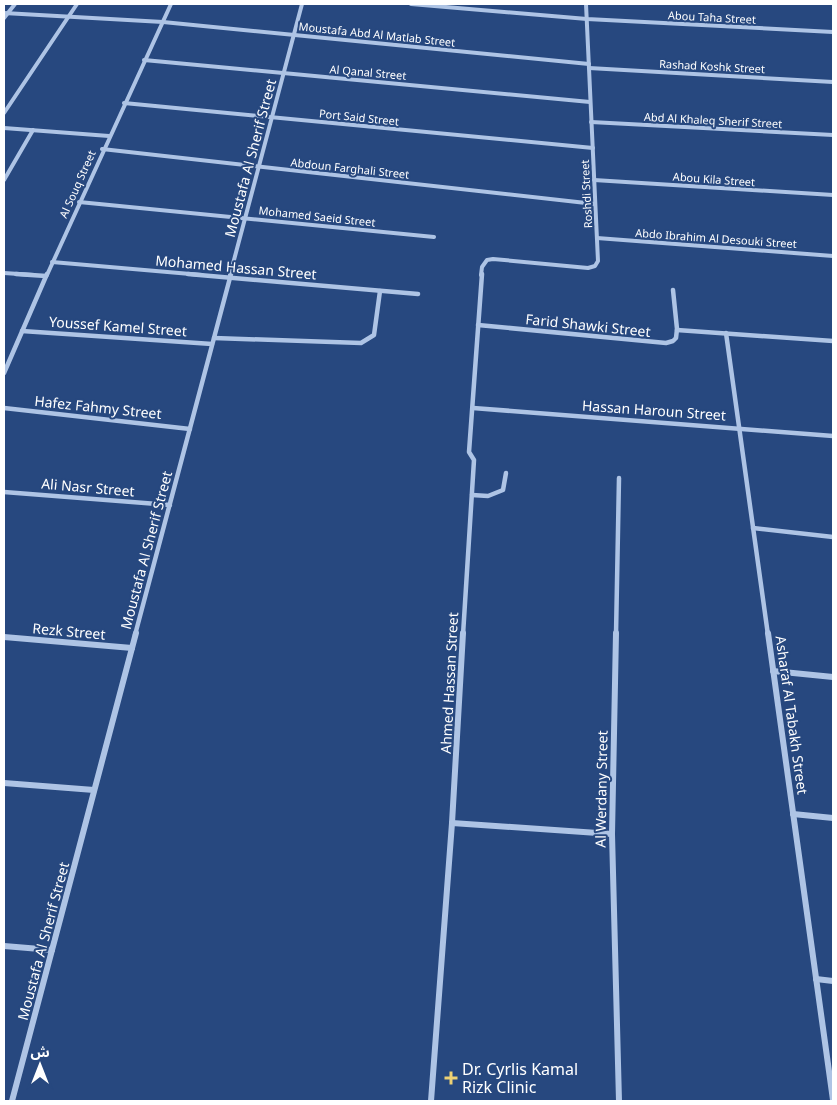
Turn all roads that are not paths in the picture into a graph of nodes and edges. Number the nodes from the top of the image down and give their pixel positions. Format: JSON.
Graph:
{"nodes":[{"id":1,"x":14,"y":4,"type":"edge"},
{"id":2,"x":77,"y":4,"type":"edge"},
{"id":3,"x":171,"y":4,"type":"edge"},
{"id":4,"x":302,"y":4,"type":"edge"},
{"id":5,"x":411,"y":4,"type":"edge"},
{"id":6,"x":586,"y":4,"type":"edge"},
{"id":7,"x":6,"y":13,"type":"edge"},
{"id":8,"x":4,"y":18,"type":"edge"},
{"id":9,"x":67,"y":18,"type":"junction"},
{"id":10,"x":587,"y":19,"type":"junction"},
{"id":11,"x":163,"y":22,"type":"junction"},
{"id":12,"x":833,"y":32,"type":"edge"},
{"id":13,"x":294,"y":35,"type":"junction"},
{"id":14,"x":144,"y":60,"type":"junction"},
{"id":15,"x":589,"y":66,"type":"junction"},
{"id":16,"x":284,"y":73,"type":"junction"},
{"id":17,"x":833,"y":82,"type":"edge"},
{"id":18,"x":590,"y":102,"type":"junction"},
{"id":19,"x":124,"y":103,"type":"junction"},
{"id":20,"x":4,"y":113,"type":"edge"},
{"id":21,"x":272,"y":117,"type":"junction"},
{"id":22,"x":592,"y":122,"type":"junction"},
{"id":23,"x":4,"y":128,"type":"edge"},
{"id":24,"x":33,"y":130,"type":"junction"},
{"id":25,"x":833,"y":135,"type":"edge"},
{"id":26,"x":109,"y":136,"type":"junction"},
{"id":27,"x":593,"y":148,"type":"junction"},
{"id":28,"x":102,"y":150,"type":"junction"},
{"id":29,"x":259,"y":167,"type":"junction"},
{"id":30,"x":4,"y":180,"type":"edge"},
{"id":31,"x":594,"y":180,"type":"junction"},
{"id":32,"x":833,"y":196,"type":"edge"},
{"id":33,"x":79,"y":202,"type":"junction"},
{"id":34,"x":595,"y":204,"type":"junction"},
{"id":35,"x":246,"y":218,"type":"junction"},
{"id":36,"x":434,"y":237,"type":"dead end"},
{"id":37,"x":597,"y":238,"type":"junction"},
{"id":38,"x":833,"y":256,"type":"edge"},
{"id":39,"x":52,"y":262,"type":"junction"},
{"id":40,"x":482,"y":267,"type":"joint"},
{"id":41,"x":4,"y":273,"type":"edge"},
{"id":42,"x":46,"y":276,"type":"junction"},
{"id":43,"x":230,"y":278,"type":"junction"},
{"id":44,"x":673,"y":290,"type":"dead end"},
{"id":45,"x":380,"y":291,"type":"junction"},
{"id":46,"x":418,"y":294,"type":"dead end"},
{"id":47,"x":478,"y":325,"type":"junction"},
{"id":48,"x":677,"y":330,"type":"junction"},
{"id":49,"x":22,"y":331,"type":"junction"},
{"id":50,"x":726,"y":333,"type":"junction"},
{"id":51,"x":214,"y":338,"type":"junction"},
{"id":52,"x":833,"y":341,"type":"edge"},
{"id":53,"x":212,"y":344,"type":"junction"},
{"id":54,"x":4,"y":374,"type":"edge"},
{"id":55,"x":4,"y":408,"type":"edge"},
{"id":56,"x":473,"y":408,"type":"junction"},
{"id":57,"x":739,"y":428,"type":"junction"},
{"id":58,"x":190,"y":429,"type":"junction"},
{"id":59,"x":833,"y":436,"type":"edge"},
{"id":60,"x":506,"y":473,"type":"dead end"},
{"id":61,"x":620,"y":478,"type":"dead end"},
{"id":62,"x":4,"y":492,"type":"edge"},
{"id":63,"x":472,"y":495,"type":"junction"},
{"id":64,"x":170,"y":505,"type":"junction"},
{"id":65,"x":753,"y":528,"type":"junction"},
{"id":66,"x":833,"y":537,"type":"edge"},
{"id":67,"x":4,"y":637,"type":"edge"},
{"id":68,"x":132,"y":648,"type":"junction"},
{"id":69,"x":773,"y":671,"type":"junction"},
{"id":70,"x":833,"y":677,"type":"edge"},
{"id":71,"x":4,"y":783,"type":"edge"},
{"id":72,"x":94,"y":790,"type":"junction"},
{"id":73,"x":793,"y":814,"type":"junction"},
{"id":74,"x":833,"y":818,"type":"edge"},
{"id":75,"x":452,"y":823,"type":"junction"},
{"id":76,"x":612,"y":834,"type":"junction"},
{"id":77,"x":4,"y":946,"type":"edge"},
{"id":78,"x":52,"y":950,"type":"junction"},
{"id":79,"x":816,"y":979,"type":"junction"},
{"id":80,"x":833,"y":981,"type":"edge"},
{"id":81,"x":833,"y":1100,"type":"edge"},
{"id":82,"x":12,"y":1101,"type":"edge"},
{"id":83,"x":431,"y":1101,"type":"edge"},
{"id":84,"x":619,"y":1101,"type":"edge"}],
"edges":[{"from":1,"to":7,"type":"street"},
{"from":2,"to":9,"type":"street"},
{"from":3,"to":11,"type":"street","name":"Al Souq Street"},
{"from":4,"to":13,"type":"street","name":"Moustafa Al Sherif Street"},
{"from":5,"to":10,"type":"street","name":"Abou Taha Street"},
{"from":6,"to":10,"type":"street","name":"Roshdi Street"},
{"from":7,"to":8,"type":"street"},
{"from":7,"to":9,"type":"street","name":"Moustafa Abd Al Matlab Street"},
{"from":9,"to":11,"type":"street","name":"Moustafa Abd Al Matlab Street"},
{"from":9,"to":20,"type":"street"},
{"from":10,"to":12,"type":"street","name":"Abou Taha Street"},
{"from":10,"to":15,"type":"street","name":"Roshdi Street"},
{"from":11,"to":13,"type":"street","name":"Moustafa Abd Al Matlab Street"},
{"from":11,"to":14,"type":"street","name":"Al Souq Street"},
{"from":13,"to":15,"type":"street","name":"Moustafa Abd Al Matlab Street"},
{"from":13,"to":16,"type":"street","name":"Moustafa Al Sherif Street"},
{"from":14,"to":16,"type":"street","name":"Al Qanal Street"},
{"from":14,"to":19,"type":"street","name":"Al Souq Street"},
{"from":15,"to":17,"type":"street","name":"Rashad Koshk Street"},
{"from":15,"to":18,"type":"street","name":"Roshdi Street"},
{"from":16,"to":18,"type":"street","name":"Al Qanal Street"},
{"from":16,"to":21,"type":"street","name":"Moustafa Al Sherif Street"},
{"from":18,"to":22,"type":"street","name":"Roshdi Street"},
{"from":19,"to":21,"type":"street","name":"Port Said Street"},
{"from":19,"to":26,"type":"street","name":"Al Souq Street"},
{"from":21,"to":27,"type":"street","name":"Port Said Street"},
{"from":21,"to":29,"type":"street","name":"Moustafa Al Sherif Street"},
{"from":22,"to":25,"type":"street","name":"Abd Al Khaleq Sherif Street"},
{"from":22,"to":27,"type":"street","name":"Roshdi Street"},
{"from":23,"to":24,"type":"street"},
{"from":24,"to":26,"type":"street"},
{"from":24,"to":30,"type":"street"},
{"from":26,"to":28,"type":"street","name":"Al Souq Street"},
{"from":27,"to":31,"type":"street","name":"Roshdi Street"},
{"from":28,"to":29,"type":"street","name":"Abdoun Farghali Street"},
{"from":28,"to":33,"type":"street","name":"Al Souq Street"},
{"from":29,"to":34,"type":"street","name":"Abdoun Farghali Street"},
{"from":29,"to":35,"type":"street","name":"Moustafa Al Sherif Street"},
{"from":31,"to":32,"type":"street","name":"Abou Kila Street"},
{"from":31,"to":34,"type":"street","name":"Roshdi Street"},
{"from":33,"to":35,"type":"street","name":"Mohamed Saeid Street"},
{"from":33,"to":39,"type":"street","name":"Al Souq Street"},
{"from":34,"to":37,"type":"street","name":"Roshdi Street"},
{"from":35,"to":36,"type":"street","name":"Mohamed Saeid Street"},
{"from":35,"to":43,"type":"street","name":"Moustafa Al Sherif Street"},
{"from":37,"to":38,"type":"street","name":"Abdo Ibrahim Al Desouki Street"},
{"from":37,"to":40,"type":"street","name":"Roshdi Street"},
{"from":39,"to":42,"type":"street","name":"Al Souq Street"},
{"from":39,"to":43,"type":"street","name":"Mohamed Hassan Street"},
{"from":40,"to":47,"type":"street","name":"Ahmed Hassan Street"},
{"from":41,"to":42,"type":"street"},
{"from":42,"to":49,"type":"street","name":"Al Souq Street"},
{"from":43,"to":45,"type":"street","name":"Mohamed Hassan Street"},
{"from":43,"to":51,"type":"street","name":"Moustafa Al Sherif Street"},
{"from":44,"to":48,"type":"street"},
{"from":45,"to":46,"type":"street","name":"Mohamed Hassan Street"},
{"from":45,"to":51,"type":"street"},
{"from":47,"to":48,"type":"street","name":"Farid Shawki Street"},
{"from":47,"to":56,"type":"street","name":"Ahmed Hassan Street"},
{"from":48,"to":50,"type":"street"},
{"from":49,"to":53,"type":"street","name":"Youssef Kamel Street"},
{"from":49,"to":54,"type":"street","name":"Al Souq Street"},
{"from":50,"to":52,"type":"street"},
{"from":50,"to":57,"type":"street","name":"Asharaf Al Tabakh Street"},
{"from":51,"to":53,"type":"street","name":"Moustafa Al Sherif Street"},
{"from":53,"to":58,"type":"street","name":"Moustafa Al Sherif Street"},
{"from":55,"to":58,"type":"street","name":"Hafez Fahmy Street"},
{"from":56,"to":57,"type":"street","name":"Hassan Haroun Street"},
{"from":56,"to":63,"type":"street","name":"Ahmed Hassan Street"},
{"from":57,"to":59,"type":"street","name":"Hassan Haroun Street"},
{"from":57,"to":65,"type":"street","name":"Asharaf Al Tabakh Street"},
{"from":58,"to":64,"type":"street","name":"Moustafa Al Sherif Street"},
{"from":60,"to":63,"type":"street"},
{"from":61,"to":76,"type":"street","name":"Al Werdany Street"},
{"from":62,"to":64,"type":"street","name":"Ali Nasr Street"},
{"from":63,"to":75,"type":"street","name":"Ahmed Hassan Street"},
{"from":64,"to":68,"type":"street","name":"Moustafa Al Sherif Street"},
{"from":65,"to":66,"type":"street"},
{"from":65,"to":69,"type":"street","name":"Asharaf Al Tabakh Street"},
{"from":67,"to":68,"type":"street","name":"Rezk Street"},
{"from":68,"to":72,"type":"street","name":"Moustafa Al Sherif Street"},
{"from":69,"to":70,"type":"street"},
{"from":69,"to":73,"type":"street","name":"Asharaf Al Tabakh Street"},
{"from":71,"to":72,"type":"street"},
{"from":72,"to":78,"type":"street","name":"Moustafa Al Sherif Street"},
{"from":73,"to":74,"type":"street"},
{"from":73,"to":79,"type":"street","name":"Asharaf Al Tabakh Street"},
{"from":75,"to":76,"type":"street"},
{"from":75,"to":83,"type":"street","name":"Ahmed Hassan Street"},
{"from":76,"to":84,"type":"street","name":"Al Werdany Street"},
{"from":77,"to":78,"type":"street"},
{"from":78,"to":82,"type":"street","name":"Moustafa Al Sherif Street"},
{"from":79,"to":80,"type":"street"},
{"from":79,"to":81,"type":"street","name":"Asharaf Al Tabakh Street"}]}
